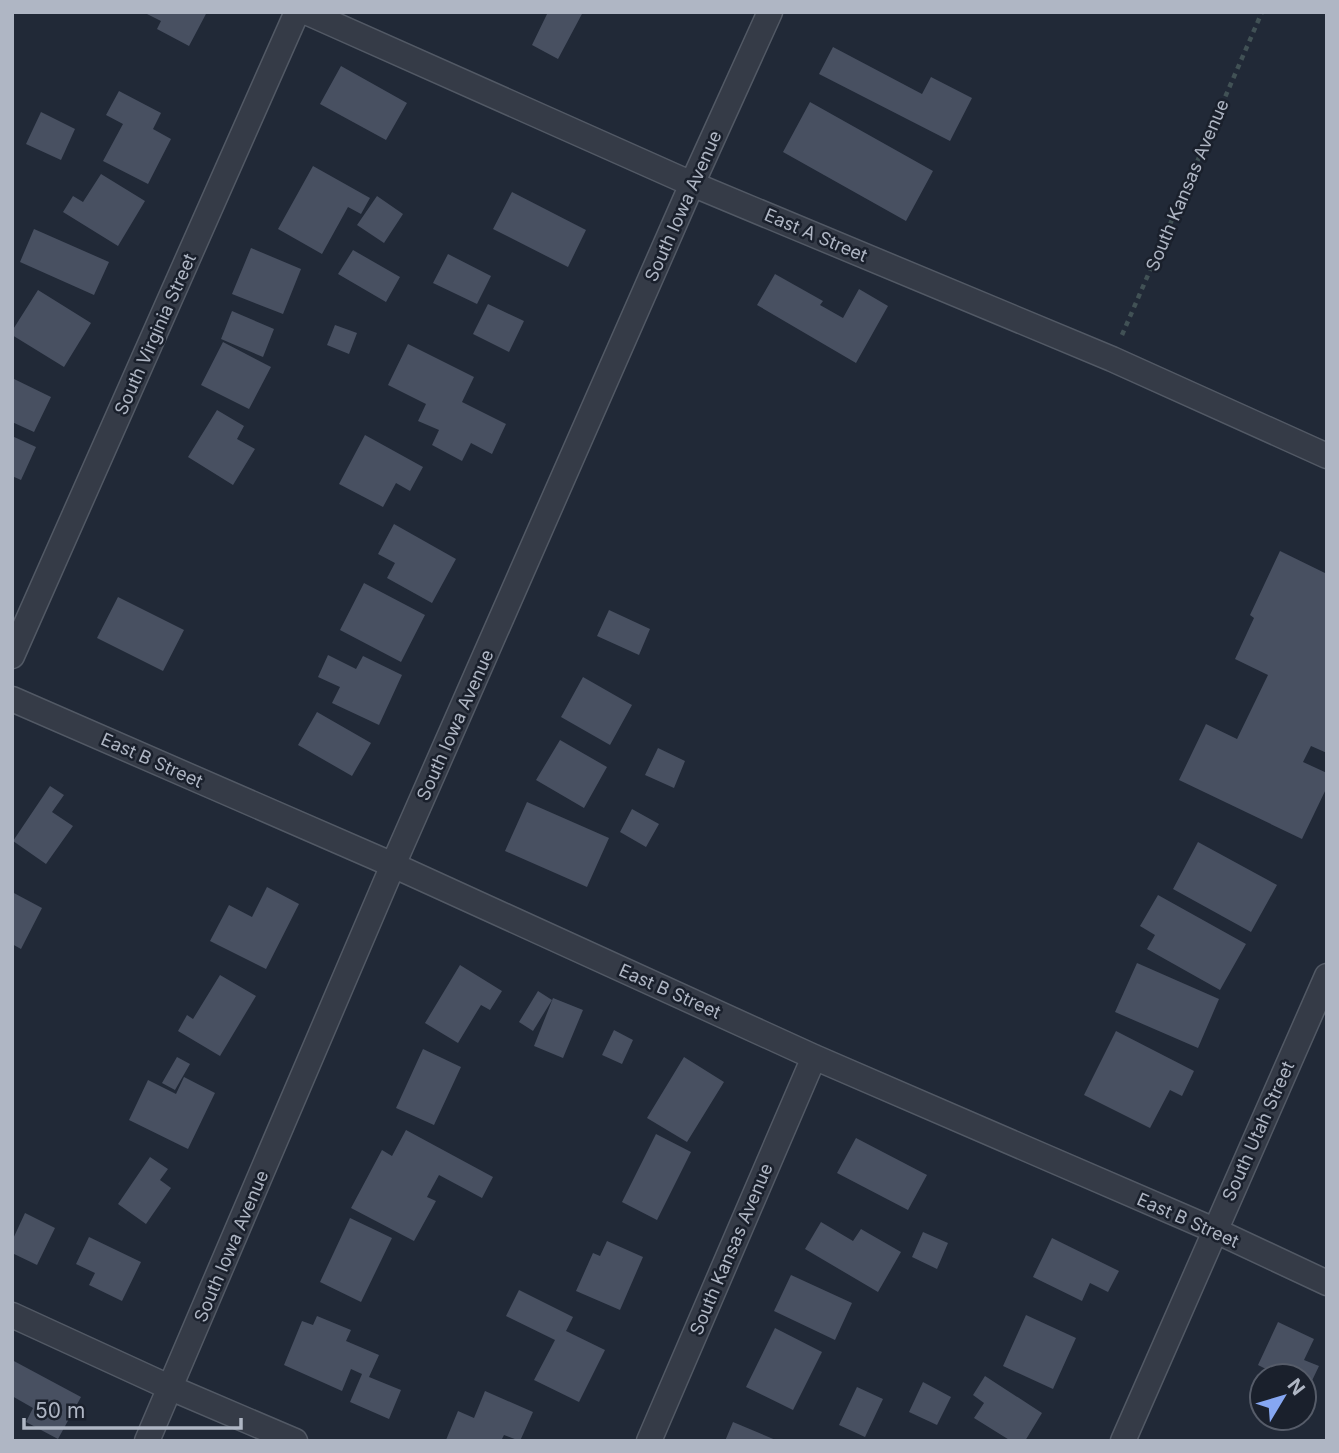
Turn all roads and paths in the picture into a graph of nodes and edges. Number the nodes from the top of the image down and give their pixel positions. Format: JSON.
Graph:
{"nodes":[{"id":1,"x":297,"y":12,"type":"edge"},
{"id":2,"x":306,"y":12,"type":"edge"},
{"id":3,"x":770,"y":12,"type":"edge"},
{"id":4,"x":1262,"y":12,"type":"edge"},
{"id":5,"x":692,"y":184,"type":"junction"},
{"id":6,"x":1112,"y":359,"type":"junction"},
{"id":7,"x":1327,"y":456,"type":"edge"},
{"id":8,"x":12,"y":656,"type":"edge"},
{"id":9,"x":12,"y":699,"type":"edge"},
{"id":10,"x":393,"y":865,"type":"junction"},
{"id":11,"x":1327,"y":976,"type":"edge"},
{"id":12,"x":814,"y":1057,"type":"junction"},
{"id":13,"x":1214,"y":1230,"type":"junction"},
{"id":14,"x":1327,"y":1283,"type":"edge"},
{"id":15,"x":12,"y":1315,"type":"edge"},
{"id":16,"x":171,"y":1388,"type":"junction"},
{"id":17,"x":148,"y":1441,"type":"edge"},
{"id":18,"x":295,"y":1441,"type":"edge"},
{"id":19,"x":649,"y":1441,"type":"edge"},
{"id":20,"x":1123,"y":1441,"type":"edge"}],
"edges":[{"from":1,"to":8,"type":"street","name":"South Virginia Street"},
{"from":2,"to":5,"type":"street","name":"East A Street"},
{"from":3,"to":5,"type":"street","name":"South Iowa Avenue"},
{"from":4,"to":6,"type":"path","name":"South Kansas Avenue"},
{"from":5,"to":6,"type":"street","name":"East A Street"},
{"from":5,"to":10,"type":"street","name":"South Iowa Avenue"},
{"from":6,"to":7,"type":"street","name":"East A Street"},
{"from":9,"to":10,"type":"street","name":"East B Street"},
{"from":10,"to":12,"type":"street","name":"East B Street"},
{"from":10,"to":16,"type":"street","name":"South Iowa Avenue"},
{"from":11,"to":13,"type":"street","name":"South Utah Street"},
{"from":12,"to":13,"type":"street","name":"East B Street"},
{"from":12,"to":19,"type":"street","name":"South Kansas Avenue"},
{"from":13,"to":14,"type":"street","name":"East B Street"},
{"from":13,"to":20,"type":"street","name":"South Utah Street"},
{"from":15,"to":16,"type":"street"},
{"from":16,"to":17,"type":"street","name":"South Iowa Avenue"},
{"from":16,"to":18,"type":"street"}]}
